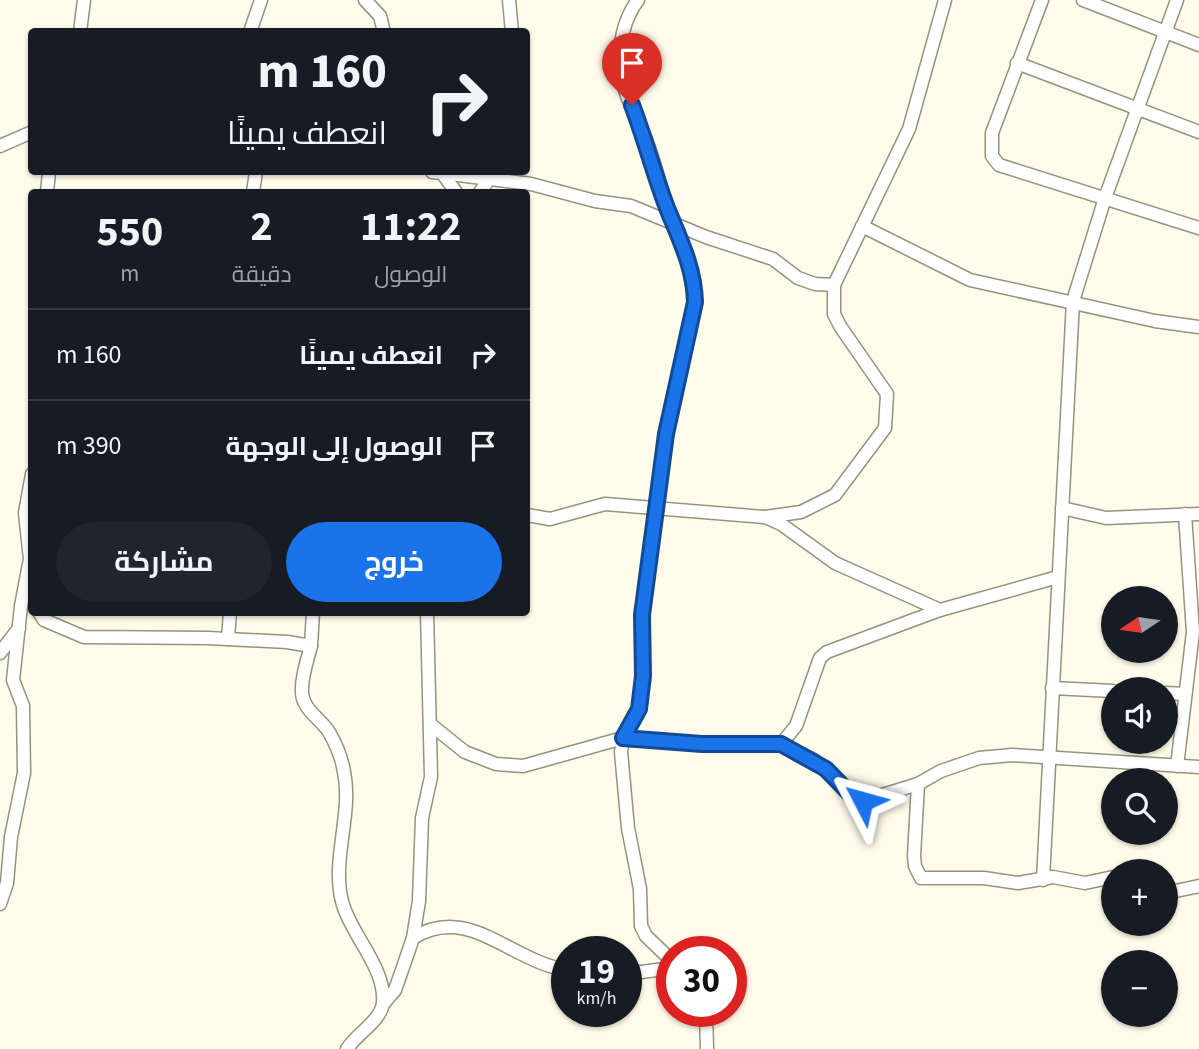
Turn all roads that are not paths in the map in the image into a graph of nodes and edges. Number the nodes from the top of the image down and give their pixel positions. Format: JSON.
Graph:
{"nodes":[{"id":1,"x":84,"y":0,"type":"edge"},
{"id":2,"x":261,"y":0,"type":"edge"},
{"id":3,"x":365,"y":0,"type":"edge"},
{"id":4,"x":509,"y":0,"type":"edge"},
{"id":5,"x":638,"y":0,"type":"edge"},
{"id":6,"x":945,"y":0,"type":"edge"},
{"id":7,"x":1042,"y":0,"type":"edge"},
{"id":8,"x":1083,"y":0,"type":"edge"},
{"id":9,"x":1177,"y":0,"type":"edge"},
{"id":10,"x":80,"y":28,"type":"edge"},
{"id":11,"x":251,"y":28,"type":"edge"},
{"id":12,"x":383,"y":28,"type":"edge"},
{"id":13,"x":512,"y":28,"type":"edge"},
{"id":14,"x":1166,"y":32,"type":"junction"},
{"id":15,"x":1199,"y":45,"type":"edge"},
{"id":16,"x":1017,"y":63,"type":"junction"},
{"id":17,"x":1138,"y":108,"type":"junction"},
{"id":18,"x":1199,"y":132,"type":"edge"},
{"id":19,"x":28,"y":134,"type":"edge"},
{"id":20,"x":0,"y":146,"type":"edge"},
{"id":21,"x":440,"y":175,"type":"edge"},
{"id":22,"x":492,"y":176,"type":"edge"},
{"id":23,"x":453,"y":189,"type":"edge"},
{"id":24,"x":1105,"y":198,"type":"junction"},
{"id":25,"x":673,"y":222,"type":"junction"},
{"id":26,"x":862,"y":226,"type":"junction"},
{"id":27,"x":1199,"y":228,"type":"edge"},
{"id":28,"x":834,"y":285,"type":"junction"},
{"id":29,"x":1073,"y":302,"type":"junction"},
{"id":30,"x":1199,"y":327,"type":"edge"},
{"id":31,"x":28,"y":494,"type":"edge"},
{"id":32,"x":657,"y":508,"type":"junction"},
{"id":33,"x":1062,"y":508,"type":"junction"},
{"id":34,"x":1185,"y":514,"type":"junction"},
{"id":35,"x":1199,"y":514,"type":"edge"},
{"id":36,"x":530,"y":516,"type":"edge"},
{"id":37,"x":765,"y":517,"type":"junction"},
{"id":38,"x":28,"y":544,"type":"edge"},
{"id":39,"x":28,"y":568,"type":"edge"},
{"id":40,"x":1058,"y":578,"type":"junction"},
{"id":41,"x":25,"y":582,"type":"junction"},
{"id":42,"x":28,"y":589,"type":"edge"},
{"id":43,"x":940,"y":610,"type":"junction"},
{"id":44,"x":42,"y":616,"type":"edge"},
{"id":45,"x":230,"y":616,"type":"edge"},
{"id":46,"x":313,"y":616,"type":"edge"},
{"id":47,"x":426,"y":616,"type":"edge"},
{"id":48,"x":19,"y":628,"type":"junction"},
{"id":49,"x":228,"y":639,"type":"junction"},
{"id":50,"x":311,"y":646,"type":"junction"},
{"id":51,"x":0,"y":653,"type":"edge"},
{"id":52,"x":1052,"y":688,"type":"junction"},
{"id":53,"x":1101,"y":690,"type":"edge"},
{"id":54,"x":1178,"y":694,"type":"edge"},
{"id":55,"x":1185,"y":694,"type":"junction"},
{"id":56,"x":430,"y":724,"type":"junction"},
{"id":57,"x":623,"y":738,"type":"junction"},
{"id":58,"x":781,"y":744,"type":"junction"},
{"id":59,"x":1049,"y":758,"type":"junction"},
{"id":60,"x":1177,"y":766,"type":"junction"},
{"id":61,"x":1199,"y":767,"type":"edge"},
{"id":62,"x":918,"y":784,"type":"junction"},
{"id":63,"x":1042,"y":880,"type":"junction"},
{"id":64,"x":1101,"y":880,"type":"edge"},
{"id":65,"x":1199,"y":886,"type":"edge"},
{"id":66,"x":1178,"y":890,"type":"edge"},
{"id":67,"x":0,"y":904,"type":"edge"},
{"id":68,"x":413,"y":938,"type":"junction"},
{"id":69,"x":656,"y":946,"type":"edge"},
{"id":70,"x":551,"y":966,"type":"edge"},
{"id":71,"x":383,"y":1004,"type":"junction"},
{"id":72,"x":707,"y":1027,"type":"edge"},
{"id":73,"x":347,"y":1049,"type":"edge"},
{"id":74,"x":708,"y":1049,"type":"edge"}],
"edges":[{"from":1,"to":10,"type":"street"},
{"from":2,"to":11,"type":"street"},
{"from":3,"to":12,"type":"street"},
{"from":4,"to":13,"type":"street"},
{"from":5,"to":25,"type":"street"},
{"from":6,"to":26,"type":"street"},
{"from":7,"to":16,"type":"street"},
{"from":8,"to":14,"type":"street"},
{"from":9,"to":14,"type":"street"},
{"from":14,"to":15,"type":"street"},
{"from":14,"to":17,"type":"street"},
{"from":16,"to":17,"type":"street"},
{"from":16,"to":24,"type":"street"},
{"from":17,"to":18,"type":"street"},
{"from":17,"to":24,"type":"street"},
{"from":19,"to":20,"type":"street"},
{"from":21,"to":23,"type":"street"},
{"from":22,"to":25,"type":"street"},
{"from":24,"to":27,"type":"street"},
{"from":24,"to":29,"type":"street"},
{"from":25,"to":28,"type":"street"},
{"from":25,"to":32,"type":"street"},
{"from":26,"to":28,"type":"street"},
{"from":26,"to":29,"type":"street"},
{"from":28,"to":37,"type":"street"},
{"from":29,"to":30,"type":"street"},
{"from":29,"to":33,"type":"street"},
{"from":31,"to":38,"type":"street"},
{"from":32,"to":36,"type":"street"},
{"from":32,"to":37,"type":"street"},
{"from":32,"to":57,"type":"street"},
{"from":33,"to":34,"type":"street"},
{"from":33,"to":40,"type":"street"},
{"from":34,"to":35,"type":"street"},
{"from":34,"to":55,"type":"street"},
{"from":37,"to":43,"type":"street"},
{"from":39,"to":41,"type":"street"},
{"from":40,"to":43,"type":"street"},
{"from":40,"to":52,"type":"street"},
{"from":41,"to":42,"type":"street"},
{"from":41,"to":48,"type":"street"},
{"from":43,"to":58,"type":"street"},
{"from":44,"to":49,"type":"street"},
{"from":45,"to":49,"type":"street"},
{"from":46,"to":50,"type":"street"},
{"from":47,"to":56,"type":"street"},
{"from":48,"to":51,"type":"street"},
{"from":48,"to":67,"type":"street"},
{"from":49,"to":50,"type":"street"},
{"from":50,"to":71,"type":"street"},
{"from":52,"to":53,"type":"street"},
{"from":52,"to":59,"type":"street"},
{"from":54,"to":55,"type":"street"},
{"from":55,"to":60,"type":"street"},
{"from":56,"to":57,"type":"street"},
{"from":56,"to":68,"type":"street"},
{"from":57,"to":58,"type":"street"},
{"from":57,"to":69,"type":"street"},
{"from":58,"to":62,"type":"street"},
{"from":59,"to":60,"type":"street"},
{"from":59,"to":62,"type":"street"},
{"from":59,"to":63,"type":"street"},
{"from":60,"to":61,"type":"street"},
{"from":62,"to":63,"type":"street"},
{"from":63,"to":64,"type":"street"},
{"from":65,"to":66,"type":"street"},
{"from":68,"to":70,"type":"street"},
{"from":68,"to":71,"type":"street"},
{"from":71,"to":73,"type":"street"},
{"from":72,"to":74,"type":"street"}]}
